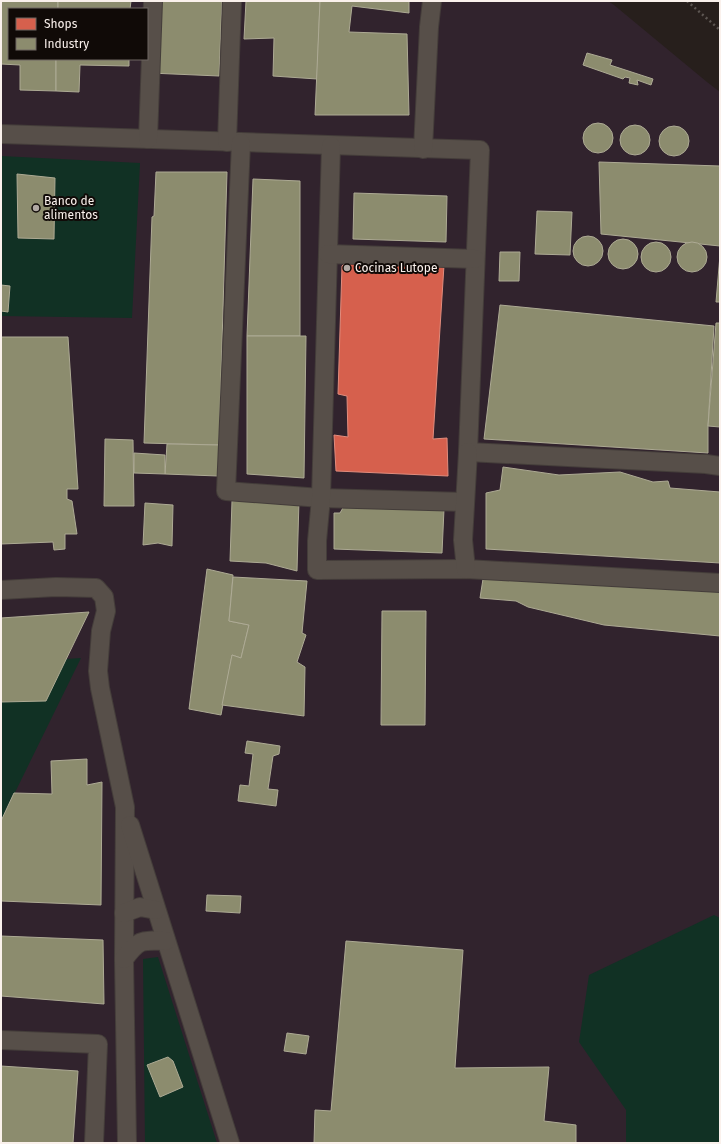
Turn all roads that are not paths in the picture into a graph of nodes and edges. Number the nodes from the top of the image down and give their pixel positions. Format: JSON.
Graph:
{"nodes":[{"id":1,"x":152,"y":1,"type":"edge"},
{"id":2,"x":232,"y":1,"type":"edge"},
{"id":3,"x":432,"y":1,"type":"edge"},
{"id":4,"x":1,"y":134,"type":"edge"},
{"id":5,"x":148,"y":139,"type":"junction"},
{"id":6,"x":234,"y":142,"type":"junction"},
{"id":7,"x":330,"y":146,"type":"junction"},
{"id":8,"x":424,"y":149,"type":"junction"},
{"id":9,"x":328,"y":254,"type":"junction"},
{"id":10,"x":475,"y":259,"type":"junction"},
{"id":11,"x":468,"y":452,"type":"junction"},
{"id":12,"x":720,"y":466,"type":"edge"},
{"id":13,"x":321,"y":498,"type":"junction"},
{"id":14,"x":465,"y":502,"type":"junction"},
{"id":15,"x":466,"y":569,"type":"junction"},
{"id":16,"x":720,"y":583,"type":"edge"},
{"id":17,"x":1,"y":590,"type":"edge"},
{"id":18,"x":125,"y":807,"type":"junction"},
{"id":19,"x":156,"y":910,"type":"junction"},
{"id":20,"x":124,"y":913,"type":"junction"},
{"id":21,"x":166,"y":941,"type":"junction"},
{"id":22,"x":124,"y":959,"type":"junction"},
{"id":23,"x":1,"y":1040,"type":"edge"},
{"id":24,"x":94,"y":1143,"type":"edge"},
{"id":25,"x":127,"y":1143,"type":"edge"},
{"id":26,"x":230,"y":1143,"type":"edge"}],
"edges":[{"from":1,"to":5,"type":"street"},
{"from":2,"to":6,"type":"street"},
{"from":3,"to":8,"type":"street"},
{"from":4,"to":5,"type":"street"},
{"from":5,"to":6,"type":"street"},
{"from":6,"to":7,"type":"street"},
{"from":6,"to":13,"type":"street"},
{"from":7,"to":8,"type":"street"},
{"from":7,"to":9,"type":"street"},
{"from":8,"to":10,"type":"street"},
{"from":9,"to":10,"type":"street"},
{"from":9,"to":13,"type":"street"},
{"from":10,"to":11,"type":"street"},
{"from":11,"to":12,"type":"street"},
{"from":11,"to":14,"type":"street"},
{"from":13,"to":14,"type":"street"},
{"from":13,"to":15,"type":"street"},
{"from":14,"to":15,"type":"street"},
{"from":15,"to":16,"type":"street"},
{"from":17,"to":18,"type":"street"},
{"from":18,"to":19,"type":"street"},
{"from":18,"to":20,"type":"street"},
{"from":19,"to":20,"type":"street"},
{"from":19,"to":21,"type":"street"},
{"from":20,"to":22,"type":"street"},
{"from":21,"to":22,"type":"street"},
{"from":21,"to":26,"type":"street"},
{"from":22,"to":25,"type":"street"},
{"from":23,"to":24,"type":"street"}]}
